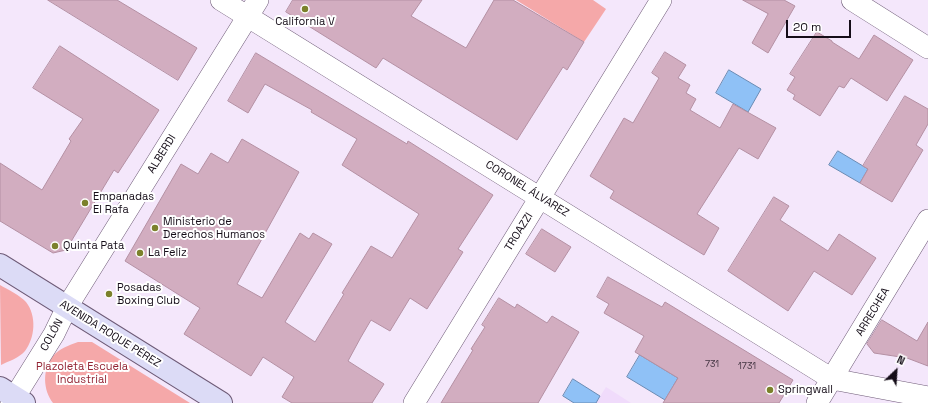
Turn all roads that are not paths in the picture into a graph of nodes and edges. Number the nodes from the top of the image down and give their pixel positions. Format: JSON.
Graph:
{"nodes":[{"id":1,"x":221,"y":0,"type":"edge"},
{"id":2,"x":661,"y":0,"type":"edge"},
{"id":3,"x":852,"y":0,"type":"edge"},
{"id":4,"x":252,"y":8,"type":"edge"},
{"id":5,"x":928,"y":48,"type":"edge"},
{"id":6,"x":540,"y":198,"type":"junction"},
{"id":7,"x":928,"y":220,"type":"edge"},
{"id":8,"x":0,"y":266,"type":"edge"},
{"id":9,"x":67,"y":307,"type":"junction"},
{"id":10,"x":832,"y":379,"type":"junction"},
{"id":11,"x":928,"y":397,"type":"edge"},
{"id":12,"x":12,"y":398,"type":"edge"},
{"id":13,"x":221,"y":403,"type":"edge"},
{"id":14,"x":414,"y":403,"type":"edge"},
{"id":15,"x":817,"y":403,"type":"edge"}],
"edges":[{"from":1,"to":4,"type":"street","name":"CORONEL ÁLVAREZ"},
{"from":2,"to":6,"type":"street","name":"TROAZZI"},
{"from":3,"to":5,"type":"street"},
{"from":4,"to":6,"type":"street","name":"CORONEL ÁLVAREZ"},
{"from":4,"to":9,"type":"street","name":"ALBERDI"},
{"from":6,"to":10,"type":"street","name":"CORONEL ÁLVAREZ"},
{"from":6,"to":14,"type":"street","name":"TROAZZI"},
{"from":7,"to":10,"type":"street","name":"ARRECHEA"},
{"from":8,"to":9,"type":"main road","name":"AVENIDA ROQUE PÉREZ"},
{"from":9,"to":12,"type":"street","name":"COLÓN"},
{"from":9,"to":13,"type":"main road","name":"AVENIDA ROQUE PÉREZ"},
{"from":10,"to":11,"type":"street"},
{"from":10,"to":15,"type":"street","name":"ARRECHEA"}]}
